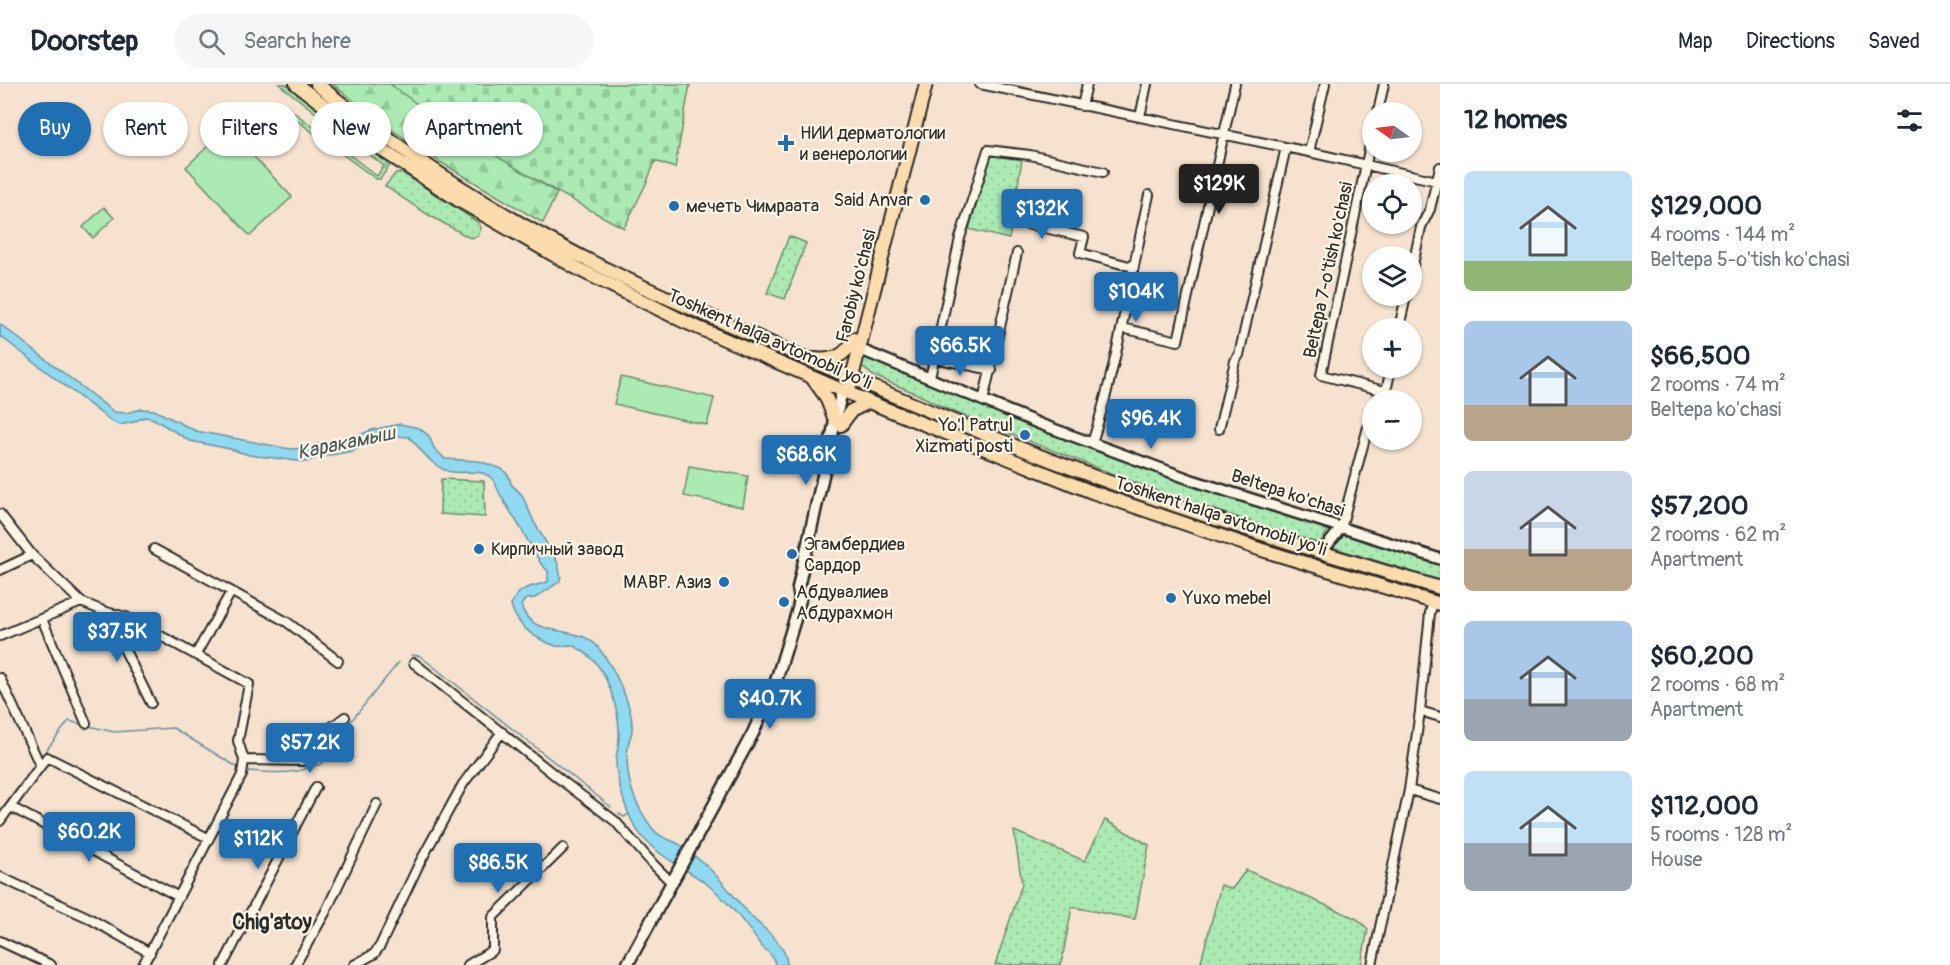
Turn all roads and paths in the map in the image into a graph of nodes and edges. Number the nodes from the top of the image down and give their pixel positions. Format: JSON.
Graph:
{"nodes":[{"id":1,"x":296,"y":84,"type":"edge"},
{"id":2,"x":317,"y":84,"type":"edge"},
{"id":3,"x":919,"y":84,"type":"edge"},
{"id":4,"x":926,"y":84,"type":"edge"},
{"id":5,"x":980,"y":84,"type":"edge"},
{"id":6,"x":1087,"y":84,"type":"edge"},
{"id":7,"x":1147,"y":84,"type":"edge"},
{"id":8,"x":1235,"y":84,"type":"edge"},
{"id":9,"x":1325,"y":84,"type":"edge"},
{"id":10,"x":1384,"y":84,"type":"edge"},
{"id":11,"x":997,"y":86,"type":"edge"},
{"id":12,"x":322,"y":102,"type":"edge"},
{"id":13,"x":337,"y":102,"type":"edge"},
{"id":14,"x":1380,"y":102,"type":"edge"},
{"id":15,"x":1082,"y":106,"type":"junction"},
{"id":16,"x":1140,"y":117,"type":"junction"},
{"id":17,"x":1224,"y":134,"type":"junction"},
{"id":18,"x":1286,"y":147,"type":"junction"},
{"id":19,"x":391,"y":149,"type":"edge"},
{"id":20,"x":391,"y":149,"type":"edge"},
{"id":21,"x":1309,"y":152,"type":"junction"},
{"id":22,"x":1367,"y":162,"type":"edge"},
{"id":23,"x":1366,"y":165,"type":"junction"},
{"id":24,"x":1440,"y":166,"type":"edge"},
{"id":25,"x":1103,"y":172,"type":"dead end"},
{"id":26,"x":1437,"y":181,"type":"junction"},
{"id":27,"x":1149,"y":195,"type":"dead end"},
{"id":28,"x":1014,"y":221,"type":"dead end"},
{"id":29,"x":1417,"y":246,"type":"edge"},
{"id":30,"x":1017,"y":253,"type":"dead end"},
{"id":31,"x":1133,"y":267,"type":"junction"},
{"id":32,"x":1122,"y":328,"type":"junction"},
{"id":33,"x":856,"y":344,"type":"junction"},
{"id":34,"x":805,"y":358,"type":"junction"},
{"id":35,"x":934,"y":358,"type":"junction"},
{"id":36,"x":992,"y":370,"type":"junction"},
{"id":37,"x":810,"y":375,"type":"junction"},
{"id":38,"x":849,"y":377,"type":"junction"},
{"id":39,"x":930,"y":378,"type":"junction"},
{"id":40,"x":1381,"y":390,"type":"edge"},
{"id":41,"x":845,"y":391,"type":"junction"},
{"id":42,"x":983,"y":401,"type":"junction"},
{"id":43,"x":869,"y":402,"type":"junction"},
{"id":44,"x":838,"y":422,"type":"junction"},
{"id":45,"x":1219,"y":429,"type":"dead end"},
{"id":46,"x":1092,"y":443,"type":"junction"},
{"id":47,"x":1362,"y":449,"type":"edge"},
{"id":48,"x":0,"y":514,"type":"edge"},
{"id":49,"x":1239,"y":527,"type":"junction"},
{"id":50,"x":1341,"y":528,"type":"junction"},
{"id":51,"x":1234,"y":541,"type":"junction"},
{"id":52,"x":154,"y":549,"type":"dead end"},
{"id":53,"x":1322,"y":552,"type":"junction"},
{"id":54,"x":32,"y":555,"type":"junction"},
{"id":55,"x":1440,"y":559,"type":"edge"},
{"id":56,"x":0,"y":570,"type":"edge"},
{"id":57,"x":1440,"y":588,"type":"edge"},
{"id":58,"x":231,"y":592,"type":"junction"},
{"id":59,"x":81,"y":602,"type":"junction"},
{"id":60,"x":1437,"y":603,"type":"edge"},
{"id":61,"x":106,"y":612,"type":"junction"},
{"id":62,"x":42,"y":619,"type":"junction"},
{"id":63,"x":0,"y":636,"type":"edge"},
{"id":64,"x":196,"y":654,"type":"junction"},
{"id":65,"x":338,"y":661,"type":"dead end"},
{"id":66,"x":414,"y":663,"type":"dead end"},
{"id":67,"x":0,"y":678,"type":"edge"},
{"id":68,"x":151,"y":703,"type":"dead end"},
{"id":69,"x":1420,"y":711,"type":"junction"},
{"id":70,"x":345,"y":717,"type":"dead end"},
{"id":71,"x":1440,"y":717,"type":"edge"},
{"id":72,"x":86,"y":723,"type":"dead end"},
{"id":73,"x":502,"y":732,"type":"junction"},
{"id":74,"x":244,"y":760,"type":"junction"},
{"id":75,"x":40,"y":765,"type":"junction"},
{"id":76,"x":316,"y":787,"type":"dead end"},
{"id":77,"x":1409,"y":790,"type":"junction"},
{"id":78,"x":1440,"y":799,"type":"edge"},
{"id":79,"x":377,"y":804,"type":"dead end"},
{"id":80,"x":11,"y":807,"type":"junction"},
{"id":81,"x":0,"y":821,"type":"edge"},
{"id":82,"x":208,"y":838,"type":"junction"},
{"id":83,"x":563,"y":848,"type":"dead end"},
{"id":84,"x":0,"y":877,"type":"edge"},
{"id":85,"x":674,"y":878,"type":"junction"},
{"id":86,"x":179,"y":897,"type":"junction"},
{"id":87,"x":0,"y":940,"type":"edge"},
{"id":88,"x":150,"y":953,"type":"junction"},
{"id":89,"x":51,"y":965,"type":"edge"},
{"id":90,"x":143,"y":965,"type":"edge"},
{"id":91,"x":223,"y":965,"type":"edge"},
{"id":92,"x":295,"y":965,"type":"edge"},
{"id":93,"x":354,"y":965,"type":"edge"},
{"id":94,"x":468,"y":965,"type":"edge"},
{"id":95,"x":627,"y":965,"type":"edge"},
{"id":96,"x":1372,"y":965,"type":"edge"}],
"edges":[{"from":1,"to":12,"type":"main road","name":"Toshkent halqa avtomobil yo'li"},
{"from":2,"to":13,"type":"main road","name":"Toshkent halqa avtomobil yo'li"},
{"from":3,"to":33,"type":"main road","name":"Farobiy ko'chasi"},
{"from":4,"to":33,"type":"main road","name":"Farobiy ko'chasi"},
{"from":5,"to":11,"type":"street"},
{"from":6,"to":15,"type":"street"},
{"from":7,"to":16,"type":"street"},
{"from":8,"to":17,"type":"street"},
{"from":9,"to":21,"type":"street"},
{"from":10,"to":14,"type":"street"},
{"from":11,"to":15,"type":"street"},
{"from":15,"to":16,"type":"street"},
{"from":16,"to":17,"type":"street"},
{"from":17,"to":18,"type":"street"},
{"from":17,"to":32,"type":"street"},
{"from":18,"to":21,"type":"street"},
{"from":18,"to":45,"type":"street"},
{"from":19,"to":34,"type":"main road","name":"Toshkent halqa avtomobil yo'li"},
{"from":20,"to":37,"type":"main road","name":"Toshkent halqa avtomobil yo'li"},
{"from":21,"to":23,"type":"street"},
{"from":22,"to":23,"type":"street","name":"Beltepa 7-o'tish ko'chasi"},
{"from":23,"to":26,"type":"street"},
{"from":23,"to":40,"type":"street","name":"Beltepa 7-o'tish ko'chasi"},
{"from":24,"to":26,"type":"street"},
{"from":25,"to":35,"type":"street"},
{"from":26,"to":29,"type":"street"},
{"from":27,"to":31,"type":"street"},
{"from":28,"to":31,"type":"street"},
{"from":30,"to":36,"type":"street"},
{"from":31,"to":32,"type":"street"},
{"from":32,"to":46,"type":"street"},
{"from":33,"to":34,"type":"main road"},
{"from":33,"to":38,"type":"main road","name":"Farobiy ko'chasi"},
{"from":33,"to":39,"type":"street","name":"Beltepa ko'chasi"},
{"from":34,"to":38,"type":"main road","name":"Toshkent halqa avtomobil yo'li"},
{"from":35,"to":36,"type":"street"},
{"from":35,"to":39,"type":"street"},
{"from":36,"to":42,"type":"street"},
{"from":37,"to":41,"type":"main road","name":"Toshkent halqa avtomobil yo'li"},
{"from":37,"to":44,"type":"main road"},
{"from":38,"to":41,"type":"main road","name":"Farobiy ko'chasi"},
{"from":38,"to":49,"type":"main road","name":"Toshkent halqa avtomobil yo'li"},
{"from":39,"to":42,"type":"street","name":"Beltepa ko'chasi"},
{"from":41,"to":43,"type":"main road","name":"Toshkent halqa avtomobil yo'li"},
{"from":41,"to":44,"type":"main road"},
{"from":42,"to":46,"type":"street","name":"Beltepa ko'chasi"},
{"from":43,"to":44,"type":"main road"},
{"from":43,"to":51,"type":"main road","name":"Toshkent halqa avtomobil yo'li"},
{"from":44,"to":85,"type":"main road"},
{"from":46,"to":50,"type":"street","name":"Beltepa ko'chasi"},
{"from":47,"to":50,"type":"street"},
{"from":48,"to":54,"type":"street"},
{"from":49,"to":51,"type":"main road"},
{"from":49,"to":53,"type":"main road","name":"Toshkent halqa avtomobil yo'li"},
{"from":50,"to":53,"type":"street"},
{"from":50,"to":55,"type":"street","name":"Beltepa ko'chasi"},
{"from":51,"to":60,"type":"main road","name":"Toshkent halqa avtomobil yo'li"},
{"from":52,"to":58,"type":"street"},
{"from":53,"to":57,"type":"main road","name":"Toshkent halqa avtomobil yo'li"},
{"from":54,"to":56,"type":"street"},
{"from":54,"to":59,"type":"street"},
{"from":58,"to":64,"type":"street"},
{"from":58,"to":65,"type":"street"},
{"from":59,"to":61,"type":"street"},
{"from":59,"to":62,"type":"street"},
{"from":60,"to":69,"type":"street"},
{"from":61,"to":64,"type":"street"},
{"from":61,"to":68,"type":"street"},
{"from":62,"to":63,"type":"street"},
{"from":62,"to":72,"type":"street"},
{"from":64,"to":74,"type":"street"},
{"from":66,"to":73,"type":"street"},
{"from":67,"to":75,"type":"street"},
{"from":69,"to":71,"type":"street"},
{"from":69,"to":77,"type":"street"},
{"from":70,"to":74,"type":"street"},
{"from":73,"to":85,"type":"street"},
{"from":73,"to":93,"type":"street"},
{"from":74,"to":82,"type":"street"},
{"from":75,"to":80,"type":"street"},
{"from":75,"to":82,"type":"street"},
{"from":76,"to":91,"type":"street"},
{"from":77,"to":78,"type":"street"},
{"from":77,"to":96,"type":"street"},
{"from":79,"to":92,"type":"street"},
{"from":80,"to":81,"type":"street"},
{"from":80,"to":86,"type":"street"},
{"from":82,"to":86,"type":"street"},
{"from":83,"to":94,"type":"street"},
{"from":84,"to":88,"type":"street"},
{"from":85,"to":95,"type":"main road"},
{"from":86,"to":88,"type":"street"},
{"from":87,"to":89,"type":"street"},
{"from":88,"to":90,"type":"street"}]}
